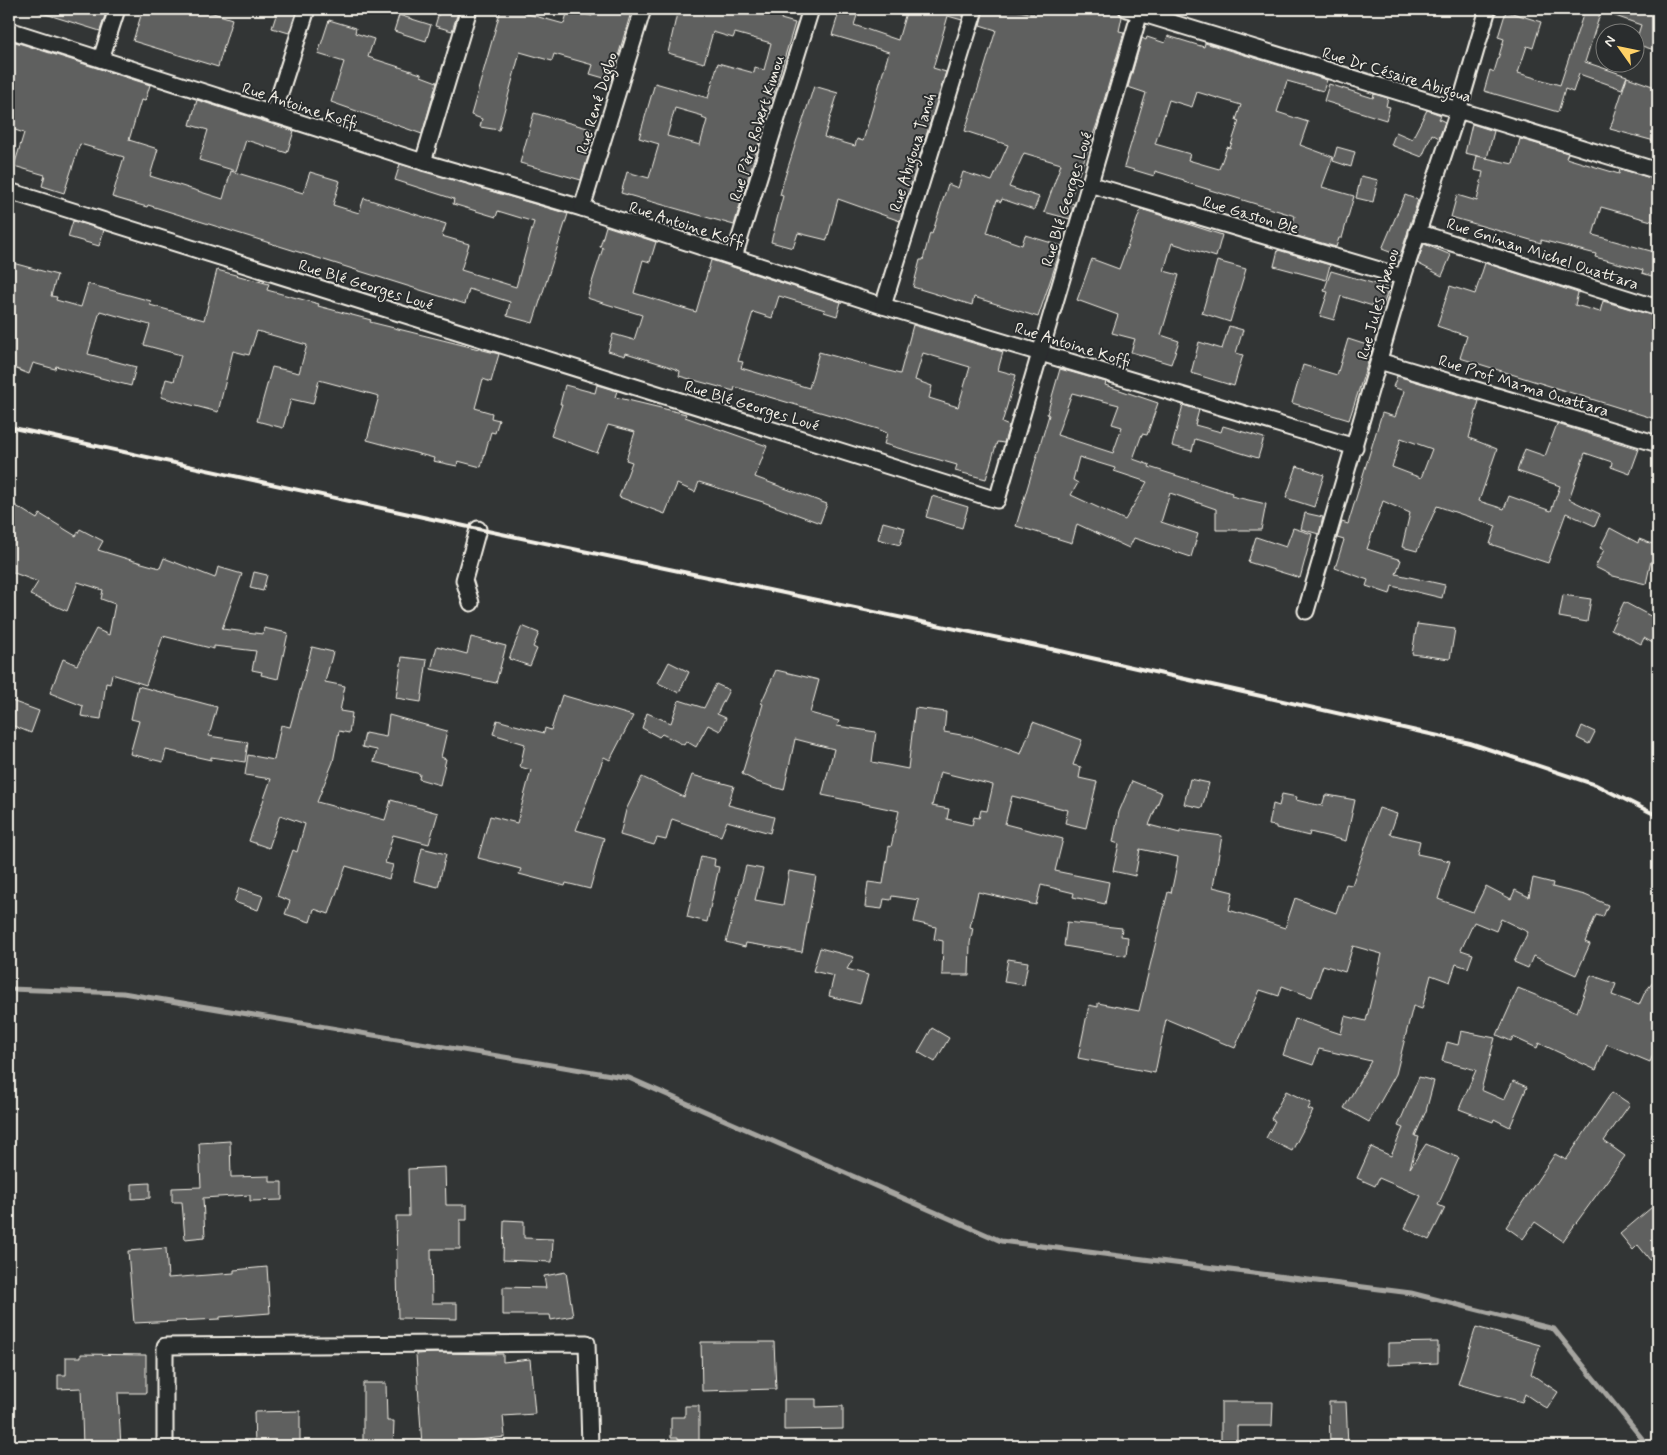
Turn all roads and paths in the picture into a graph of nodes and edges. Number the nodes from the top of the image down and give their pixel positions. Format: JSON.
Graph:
{"nodes":[{"id":1,"x":117,"y":9,"type":"edge"},
{"id":2,"x":307,"y":9,"type":"edge"},
{"id":3,"x":469,"y":9,"type":"edge"},
{"id":4,"x":643,"y":9,"type":"edge"},
{"id":5,"x":810,"y":9,"type":"edge"},
{"id":6,"x":975,"y":9,"type":"edge"},
{"id":7,"x":1488,"y":9,"type":"edge"},
{"id":8,"x":1136,"y":10,"type":"edge"},
{"id":9,"x":9,"y":30,"type":"edge"},
{"id":10,"x":101,"y":59,"type":"junction"},
{"id":11,"x":1458,"y":111,"type":"junction"},
{"id":12,"x":273,"y":115,"type":"junction"},
{"id":13,"x":423,"y":162,"type":"junction"},
{"id":14,"x":1657,"y":167,"type":"edge"},
{"id":15,"x":1089,"y":184,"type":"junction"},
{"id":16,"x":9,"y":191,"type":"edge"},
{"id":17,"x":582,"y":208,"type":"junction"},
{"id":18,"x":1417,"y":232,"type":"junction"},
{"id":19,"x":734,"y":257,"type":"junction"},
{"id":20,"x":1403,"y":277,"type":"junction"},
{"id":21,"x":883,"y":306,"type":"junction"},
{"id":22,"x":1658,"y":308,"type":"edge"},
{"id":23,"x":1039,"y":352,"type":"junction"},
{"id":24,"x":1379,"y":361,"type":"junction"},
{"id":25,"x":1658,"y":444,"type":"edge"},
{"id":26,"x":1355,"y":447,"type":"junction"},
{"id":27,"x":478,"y":529,"type":"dead end"},
{"id":28,"x":471,"y":603,"type":"dead end"},
{"id":29,"x":1306,"y":611,"type":"dead end"},
{"id":30,"x":165,"y":1446,"type":"edge"},
{"id":31,"x":590,"y":1446,"type":"edge"}],
"edges":[{"from":1,"to":10,"type":"street"},
{"from":2,"to":12,"type":"street"},
{"from":3,"to":13,"type":"street"},
{"from":4,"to":17,"type":"street","name":"Rue René Dogbo"},
{"from":5,"to":19,"type":"street","name":"Rue Père Robert Kimou"},
{"from":6,"to":21,"type":"street","name":"Rue Abigoua Tanoh"},
{"from":7,"to":11,"type":"street","name":"Rue Jules Abenou"},
{"from":8,"to":11,"type":"street","name":"Rue Dr Césaire Abigoua"},
{"from":8,"to":15,"type":"street","name":"Rue Blé Georges Loué"},
{"from":9,"to":10,"type":"street","name":"Rue Antoine Koffi"},
{"from":10,"to":12,"type":"street","name":"Rue Antoine Koffi"},
{"from":11,"to":14,"type":"street","name":"Rue Dr Césaire Abigoua"},
{"from":11,"to":18,"type":"street","name":"Rue Jules Abenou"},
{"from":12,"to":13,"type":"street","name":"Rue Antoine Koffi"},
{"from":13,"to":17,"type":"street","name":"Rue Antoine Koffi"},
{"from":15,"to":20,"type":"street","name":"Rue Gaston Ble"},
{"from":15,"to":23,"type":"street","name":"Rue Blé Georges Loué"},
{"from":16,"to":23,"type":"street","name":"Rue Blé Georges Loué"},
{"from":17,"to":19,"type":"street","name":"Rue Antoine Koffi"},
{"from":18,"to":20,"type":"street","name":"Rue Jules Abenou"},
{"from":18,"to":22,"type":"street","name":"Rue Gninan Michel Ouattara"},
{"from":19,"to":21,"type":"street","name":"Rue Antoine Koffi"},
{"from":20,"to":24,"type":"street","name":"Rue Jules Abenou"},
{"from":21,"to":23,"type":"street","name":"Rue Antoine Koffi"},
{"from":23,"to":26,"type":"street","name":"Rue Antoine Koffi"},
{"from":24,"to":25,"type":"street","name":"Rue Prof Mama Ouattara"},
{"from":24,"to":26,"type":"street","name":"Rue Jules Abenou"},
{"from":26,"to":29,"type":"street","name":"Rue Jules Abenou"},
{"from":27,"to":28,"type":"street"},
{"from":30,"to":31,"type":"street"}]}
